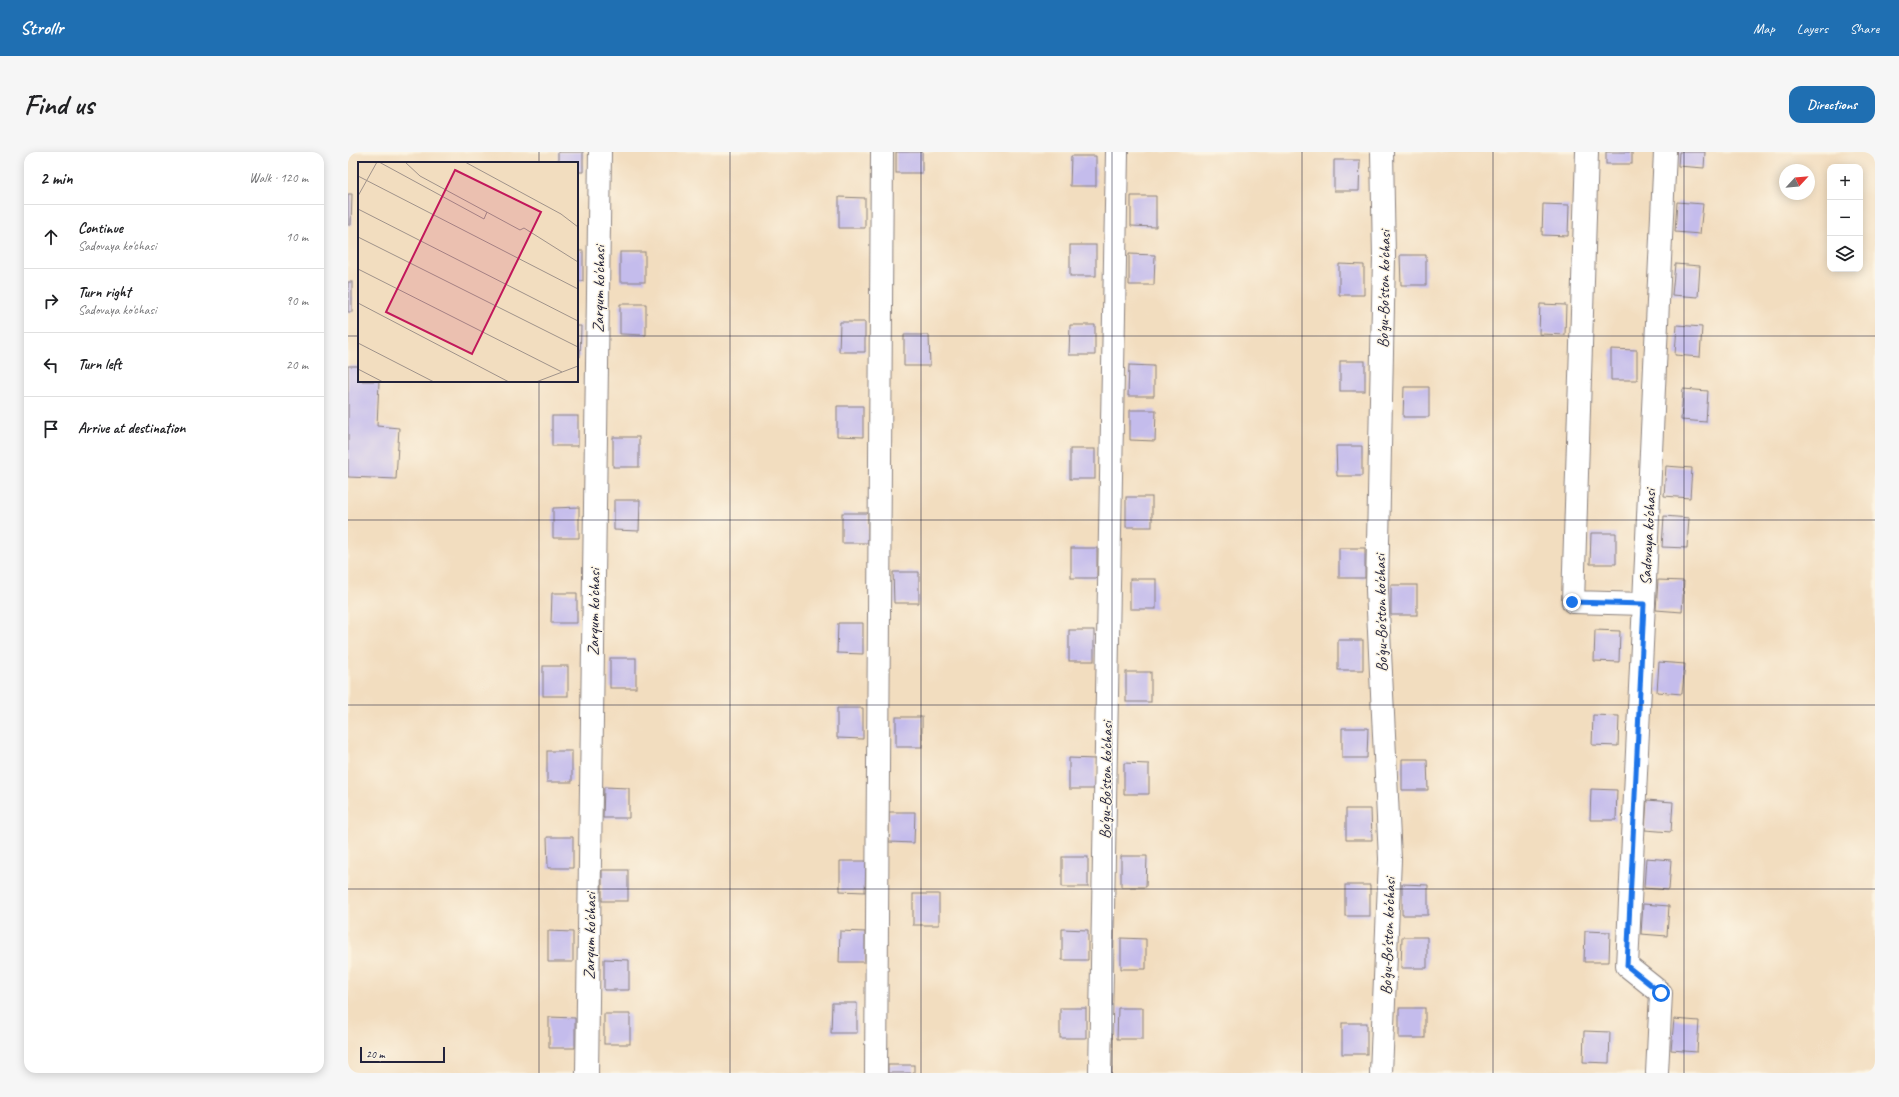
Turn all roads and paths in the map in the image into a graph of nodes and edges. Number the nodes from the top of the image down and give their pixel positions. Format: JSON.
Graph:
{"nodes":[{"id":1,"x":600,"y":152,"type":"edge"},
{"id":2,"x":882,"y":152,"type":"edge"},
{"id":3,"x":1117,"y":152,"type":"edge"},
{"id":4,"x":1382,"y":152,"type":"edge"},
{"id":5,"x":1586,"y":152,"type":"edge"},
{"id":6,"x":1665,"y":152,"type":"edge"},
{"id":7,"x":1644,"y":604,"type":"junction"},
{"id":8,"x":587,"y":1073,"type":"edge"},
{"id":9,"x":876,"y":1073,"type":"edge"},
{"id":10,"x":1100,"y":1073,"type":"edge"},
{"id":11,"x":1382,"y":1073,"type":"edge"},
{"id":12,"x":1657,"y":1073,"type":"edge"}],
"edges":[{"from":1,"to":8,"type":"street","name":"Zarqum ko'chasi"},
{"from":2,"to":9,"type":"street"},
{"from":3,"to":10,"type":"street","name":"Bo'gu-Bo'ston ko'chasi"},
{"from":4,"to":11,"type":"street","name":"Bo'gu-Bo'ston ko'chasi"},
{"from":5,"to":7,"type":"street"},
{"from":6,"to":7,"type":"street","name":"Sadovaya ko'chasi"},
{"from":7,"to":12,"type":"street","name":"Sadovaya ko'chasi"}]}
